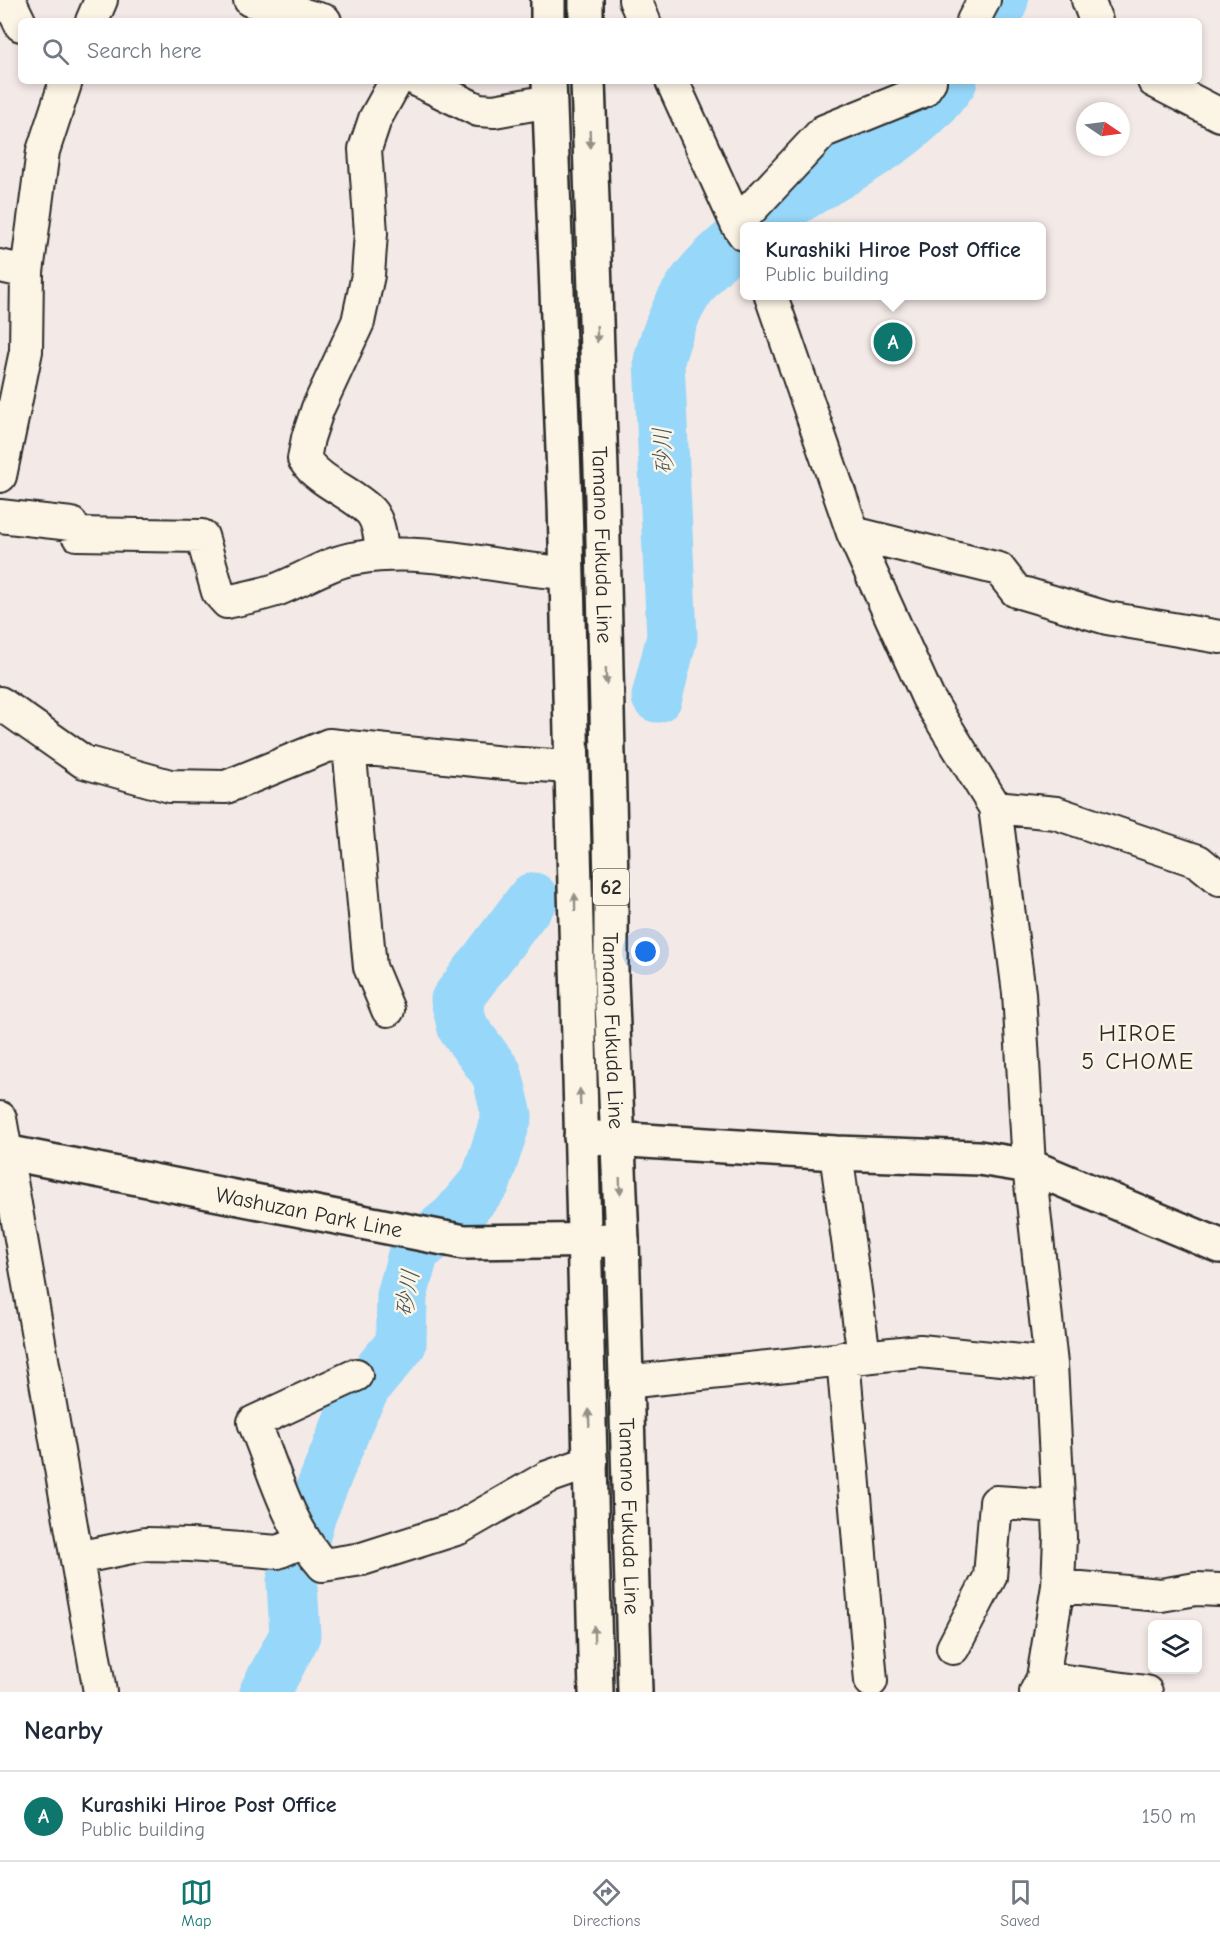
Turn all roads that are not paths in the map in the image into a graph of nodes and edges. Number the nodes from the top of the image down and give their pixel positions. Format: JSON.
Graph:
{"nodes":[{"id":1,"x":9,"y":0,"type":"edge"},
{"id":2,"x":101,"y":0,"type":"edge"},
{"id":3,"x":250,"y":0,"type":"edge"},
{"id":4,"x":548,"y":0,"type":"edge"},
{"id":5,"x":586,"y":0,"type":"edge"},
{"id":6,"x":635,"y":0,"type":"edge"},
{"id":7,"x":984,"y":0,"type":"edge"},
{"id":8,"x":1088,"y":0,"type":"edge"},
{"id":9,"x":93,"y":18,"type":"edge"},
{"id":10,"x":314,"y":18,"type":"edge"},
{"id":11,"x":548,"y":18,"type":"edge"},
{"id":12,"x":586,"y":18,"type":"edge"},
{"id":13,"x":644,"y":18,"type":"edge"},
{"id":14,"x":975,"y":18,"type":"edge"},
{"id":15,"x":1095,"y":18,"type":"edge"},
{"id":16,"x":18,"y":19,"type":"edge"},
{"id":17,"x":65,"y":84,"type":"edge"},
{"id":18,"x":394,"y":84,"type":"edge"},
{"id":19,"x":425,"y":84,"type":"edge"},
{"id":20,"x":588,"y":84,"type":"edge"},
{"id":21,"x":673,"y":84,"type":"edge"},
{"id":22,"x":928,"y":84,"type":"edge"},
{"id":23,"x":1160,"y":84,"type":"edge"},
{"id":24,"x":550,"y":91,"type":"edge"},
{"id":25,"x":1220,"y":114,"type":"edge"},
{"id":26,"x":747,"y":222,"type":"edge"},
{"id":27,"x":740,"y":227,"type":"edge"},
{"id":28,"x":14,"y":269,"type":"edge"},
{"id":29,"x":772,"y":300,"type":"edge"},
{"id":30,"x":0,"y":476,"type":"edge"},
{"id":31,"x":0,"y":516,"type":"edge"},
{"id":32,"x":853,"y":533,"type":"junction"},
{"id":33,"x":382,"y":555,"type":"junction"},
{"id":34,"x":567,"y":573,"type":"junction"},
{"id":35,"x":1220,"y":637,"type":"edge"},
{"id":36,"x":0,"y":703,"type":"edge"},
{"id":37,"x":349,"y":747,"type":"junction"},
{"id":38,"x":572,"y":767,"type":"junction"},
{"id":39,"x":995,"y":807,"type":"junction"},
{"id":40,"x":1220,"y":879,"type":"edge"},
{"id":41,"x":388,"y":1010,"type":"dead end"},
{"id":42,"x":0,"y":1118,"type":"edge"},
{"id":43,"x":581,"y":1137,"type":"junction"},
{"id":44,"x":618,"y":1139,"type":"junction"},
{"id":45,"x":3,"y":1152,"type":"edge"},
{"id":46,"x":836,"y":1153,"type":"junction"},
{"id":47,"x":1029,"y":1166,"type":"junction"},
{"id":48,"x":622,"y":1240,"type":"junction"},
{"id":49,"x":585,"y":1241,"type":"junction"},
{"id":50,"x":1220,"y":1246,"type":"edge"},
{"id":51,"x":854,"y":1358,"type":"junction"},
{"id":52,"x":1051,"y":1364,"type":"junction"},
{"id":53,"x":356,"y":1376,"type":"dead end"},
{"id":54,"x":625,"y":1382,"type":"junction"},
{"id":55,"x":591,"y":1462,"type":"junction"},
{"id":56,"x":1058,"y":1506,"type":"junction"},
{"id":57,"x":301,"y":1542,"type":"junction"},
{"id":58,"x":77,"y":1558,"type":"junction"},
{"id":59,"x":1059,"y":1586,"type":"junction"},
{"id":60,"x":1220,"y":1590,"type":"edge"},
{"id":61,"x":953,"y":1648,"type":"dead end"},
{"id":62,"x":871,"y":1681,"type":"dead end"},
{"id":63,"x":1039,"y":1685,"type":"edge"},
{"id":64,"x":100,"y":1692,"type":"edge"},
{"id":65,"x":596,"y":1692,"type":"edge"},
{"id":66,"x":635,"y":1692,"type":"edge"},
{"id":67,"x":1146,"y":1692,"type":"edge"}],
"edges":[{"from":1,"to":16,"type":"street"},
{"from":2,"to":9,"type":"street"},
{"from":3,"to":10,"type":"street"},
{"from":4,"to":11,"type":"main road"},
{"from":5,"to":12,"type":"main road"},
{"from":6,"to":13,"type":"street"},
{"from":7,"to":14,"type":"street"},
{"from":8,"to":15,"type":"street"},
{"from":17,"to":28,"type":"street"},
{"from":18,"to":33,"type":"street"},
{"from":19,"to":24,"type":"street"},
{"from":20,"to":44,"type":"main road","name":"Tamano Fukuda Line","number":"62","one_way":true},
{"from":21,"to":27,"type":"street"},
{"from":22,"to":26,"type":"street"},
{"from":23,"to":25,"type":"street"},
{"from":24,"to":34,"type":"main road","name":"Tamano Fukuda Line","number":"62"},
{"from":28,"to":30,"type":"street"},
{"from":29,"to":32,"type":"street"},
{"from":31,"to":33,"type":"street"},
{"from":32,"to":35,"type":"street"},
{"from":32,"to":39,"type":"street"},
{"from":33,"to":34,"type":"street"},
{"from":34,"to":38,"type":"main road","name":"Tamano Fukuda Line","number":"62"},
{"from":36,"to":37,"type":"street"},
{"from":37,"to":38,"type":"street"},
{"from":37,"to":41,"type":"street"},
{"from":43,"to":38,"type":"main road","name":"Tamano Fukuda Line","number":"62","one_way":true},
{"from":39,"to":40,"type":"street"},
{"from":39,"to":47,"type":"street"},
{"from":42,"to":45,"type":"street"},
{"from":43,"to":44,"type":"main road"},
{"from":43,"to":49,"type":"main road","name":"Tamano Fukuda Line","number":"62"},
{"from":44,"to":46,"type":"main road"},
{"from":44,"to":48,"type":"main road","name":"Tamano Fukuda Line","number":"62","one_way":true},
{"from":45,"to":49,"type":"main road","name":"Washuzan Park Line"},
{"from":45,"to":58,"type":"street"},
{"from":46,"to":47,"type":"main road"},
{"from":46,"to":51,"type":"street"},
{"from":47,"to":50,"type":"main road"},
{"from":47,"to":52,"type":"street"},
{"from":48,"to":49,"type":"main road","name":"Washuzan Park Line"},
{"from":48,"to":54,"type":"main road","name":"Tamano Fukuda Line","number":"62"},
{"from":55,"to":49,"type":"main road","name":"Tamano Fukuda Line","number":"62","one_way":true},
{"from":51,"to":52,"type":"street"},
{"from":51,"to":54,"type":"street"},
{"from":51,"to":62,"type":"street"},
{"from":52,"to":56,"type":"street"},
{"from":53,"to":57,"type":"street"},
{"from":54,"to":66,"type":"main road","name":"Tamano Fukuda Line","number":"62"},
{"from":55,"to":57,"type":"street"},
{"from":65,"to":55,"type":"main road","name":"Tamano Fukuda Line","number":"62","one_way":true},
{"from":56,"to":59,"type":"street"},
{"from":56,"to":61,"type":"street"},
{"from":57,"to":58,"type":"street"},
{"from":58,"to":64,"type":"street"},
{"from":59,"to":60,"type":"street"},
{"from":59,"to":63,"type":"street"},
{"from":63,"to":67,"type":"street"}]}
